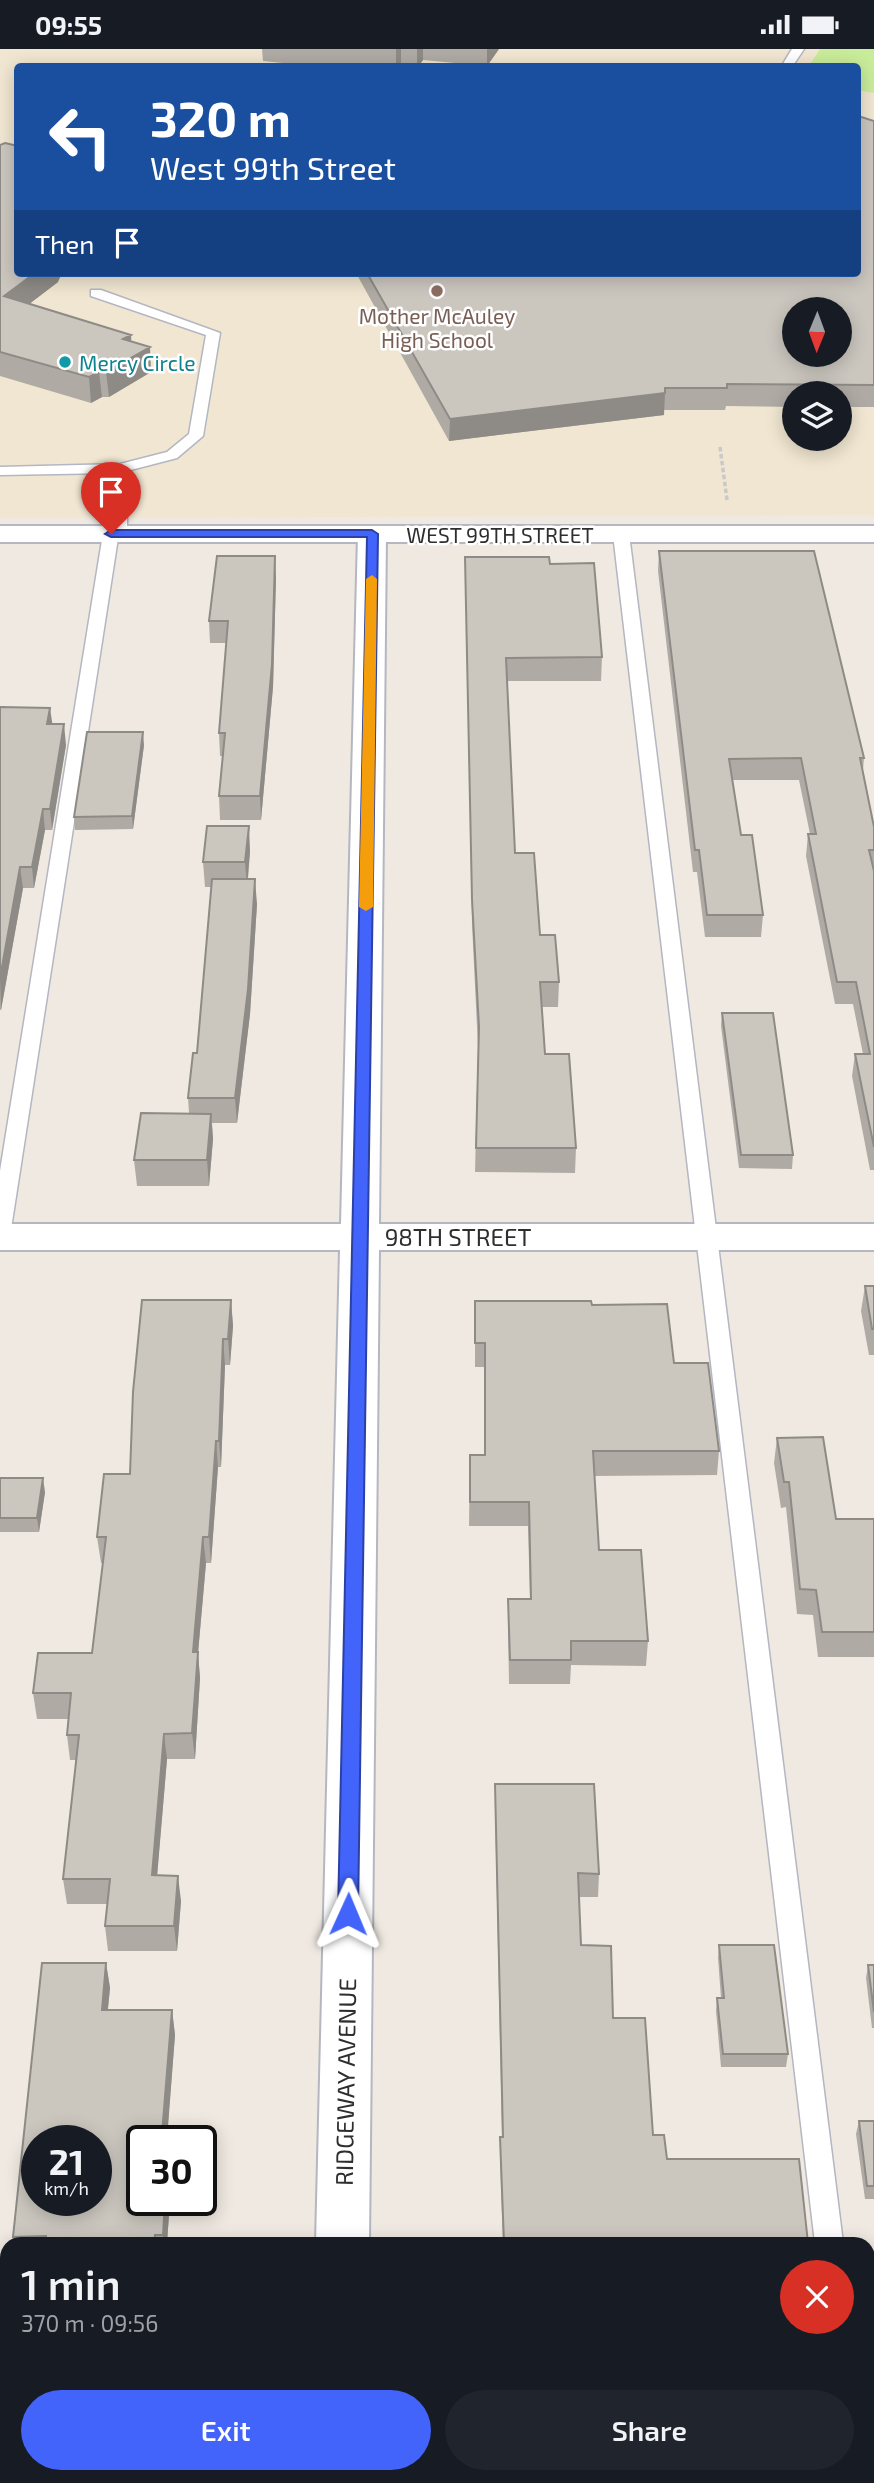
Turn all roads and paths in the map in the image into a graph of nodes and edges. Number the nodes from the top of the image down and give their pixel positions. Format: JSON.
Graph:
{"nodes":[{"id":1,"x":96,"y":293,"type":"dead end"},
{"id":2,"x":719,"y":447,"type":"dead end"},
{"id":3,"x":120,"y":468,"type":"junction"},
{"id":4,"x":0,"y":471,"type":"edge"},
{"id":5,"x":728,"y":510,"type":"dead end"},
{"id":6,"x":0,"y":534,"type":"edge"},
{"id":7,"x":115,"y":534,"type":"junction"},
{"id":8,"x":372,"y":534,"type":"junction"},
{"id":9,"x":621,"y":534,"type":"junction"},
{"id":10,"x":874,"y":534,"type":"edge"},
{"id":11,"x":0,"y":1236,"type":"edge"},
{"id":12,"x":360,"y":1236,"type":"junction"},
{"id":13,"x":706,"y":1237,"type":"junction"},
{"id":14,"x":874,"y":1237,"type":"edge"},
{"id":15,"x":342,"y":2237,"type":"edge"},
{"id":16,"x":828,"y":2237,"type":"edge"}],
"edges":[{"from":1,"to":3,"type":"lane"},
{"from":2,"to":5,"type":"path"},
{"from":3,"to":4,"type":"lane"},
{"from":3,"to":7,"type":"lane"},
{"from":6,"to":7,"type":"street","name":"WEST 99TH STREET"},
{"from":7,"to":8,"type":"street","name":"WEST 99TH STREET"},
{"from":7,"to":11,"type":"lane"},
{"from":8,"to":9,"type":"street","name":"WEST 99TH STREET"},
{"from":8,"to":12,"type":"street","name":"RIDGEWAY AVENUE"},
{"from":9,"to":10,"type":"street","name":"WEST 99TH STREET"},
{"from":9,"to":13,"type":"lane"},
{"from":11,"to":12,"type":"street","name":"98TH STREET"},
{"from":12,"to":13,"type":"street","name":"98TH STREET"},
{"from":12,"to":15,"type":"street","name":"RIDGEWAY AVENUE"},
{"from":13,"to":14,"type":"street","name":"98TH STREET"},
{"from":13,"to":16,"type":"lane"}]}
